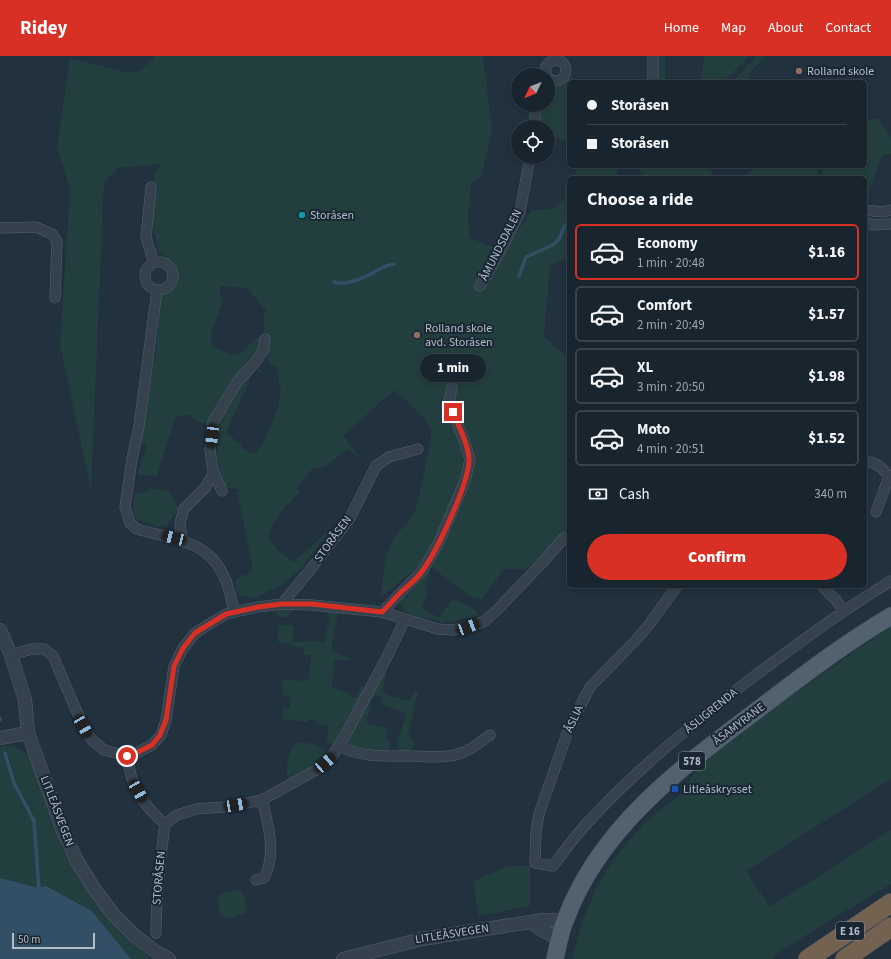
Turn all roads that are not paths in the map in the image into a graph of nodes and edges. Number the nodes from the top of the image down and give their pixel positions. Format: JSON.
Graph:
{"nodes":[{"id":1,"x":653,"y":56,"type":"edge"},
{"id":2,"x":653,"y":80,"type":"edge"},
{"id":3,"x":529,"y":164,"type":"edge"},
{"id":4,"x":151,"y":187,"type":"dead end"},
{"id":5,"x":867,"y":210,"type":"edge"},
{"id":6,"x":891,"y":210,"type":"edge"},
{"id":7,"x":867,"y":223,"type":"edge"},
{"id":8,"x":891,"y":224,"type":"edge"},
{"id":9,"x":0,"y":228,"type":"edge"},
{"id":10,"x":154,"y":263,"type":"junction"},
{"id":11,"x":480,"y":286,"type":"dead end"},
{"id":12,"x":157,"y":290,"type":"junction"},
{"id":13,"x":55,"y":298,"type":"dead end"},
{"id":14,"x":265,"y":339,"type":"dead end"},
{"id":15,"x":452,"y":387,"type":"dead end"},
{"id":16,"x":418,"y":449,"type":"dead end"},
{"id":17,"x":867,"y":462,"type":"edge"},
{"id":18,"x":214,"y":472,"type":"junction"},
{"id":19,"x":222,"y":492,"type":"dead end"},
{"id":20,"x":876,"y":512,"type":"dead end"},
{"id":21,"x":564,"y":538,"type":"dead end"},
{"id":22,"x":182,"y":541,"type":"junction"},
{"id":23,"x":891,"y":581,"type":"edge"},
{"id":24,"x":675,"y":588,"type":"edge"},
{"id":25,"x":824,"y":588,"type":"edge"},
{"id":26,"x":282,"y":604,"type":"junction"},
{"id":27,"x":843,"y":611,"type":"junction"},
{"id":28,"x":234,"y":612,"type":"junction"},
{"id":29,"x":382,"y":612,"type":"junction"},
{"id":30,"x":891,"y":616,"type":"edge"},
{"id":31,"x":405,"y":619,"type":"junction"},
{"id":32,"x":0,"y":630,"type":"edge"},
{"id":33,"x":12,"y":655,"type":"junction"},
{"id":34,"x":28,"y":733,"type":"junction"},
{"id":35,"x":490,"y":735,"type":"dead end"},
{"id":36,"x":0,"y":738,"type":"edge"},
{"id":37,"x":339,"y":746,"type":"junction"},
{"id":38,"x":127,"y":756,"type":"junction"},
{"id":39,"x":262,"y":800,"type":"junction"},
{"id":40,"x":165,"y":824,"type":"junction"},
{"id":41,"x":553,"y":866,"type":"joint"},
{"id":42,"x":256,"y":880,"type":"dead end"},
{"id":43,"x":891,"y":903,"type":"edge"},
{"id":44,"x":564,"y":921,"type":"junction"},
{"id":45,"x":532,"y":923,"type":"junction"},
{"id":46,"x":891,"y":927,"type":"edge"},
{"id":47,"x":156,"y":933,"type":"dead end"},
{"id":48,"x":559,"y":939,"type":"junction"},
{"id":49,"x":169,"y":959,"type":"edge"},
{"id":50,"x":343,"y":959,"type":"edge"},
{"id":51,"x":555,"y":959,"type":"edge"},
{"id":52,"x":808,"y":959,"type":"edge"},
{"id":53,"x":845,"y":959,"type":"edge"}],
"edges":[{"from":1,"to":2,"type":"street"},
{"from":3,"to":11,"type":"street","name":"ÅMUNDSDALEN"},
{"from":4,"to":10,"type":"street"},
{"from":5,"to":6,"type":"street"},
{"from":7,"to":8,"type":"street"},
{"from":9,"to":13,"type":"street"},
{"from":10,"to":12,"type":"street"},
{"from":10,"to":12,"type":"street"},
{"from":12,"to":22,"type":"street"},
{"from":14,"to":18,"type":"street"},
{"from":15,"to":29,"type":"street"},
{"from":16,"to":26,"type":"street","name":"STORÅSEN"},
{"from":17,"to":20,"type":"street"},
{"from":18,"to":19,"type":"street"},
{"from":18,"to":22,"type":"street"},
{"from":21,"to":31,"type":"street"},
{"from":22,"to":28,"type":"street"},
{"from":23,"to":27,"type":"street","name":"ÅSLIGRENDA"},
{"from":24,"to":41,"type":"street","name":"ÅSLIA"},
{"from":25,"to":27,"type":"street"},
{"from":26,"to":28,"type":"street"},
{"from":26,"to":29,"type":"street"},
{"from":27,"to":41,"type":"street","name":"ÅSLIGRENDA"},
{"from":28,"to":38,"type":"street"},
{"from":29,"to":31,"type":"street"},
{"from":30,"to":44,"type":"main road","name":"ÅSAMYRANE","number":"578"},
{"from":31,"to":37,"type":"street"},
{"from":32,"to":33,"type":"street","name":"LITLEÅSVEGEN"},
{"from":33,"to":34,"type":"street","name":"LITLEÅSVEGEN"},
{"from":33,"to":38,"type":"street"},
{"from":34,"to":36,"type":"street"},
{"from":34,"to":49,"type":"street","name":"LITLEÅSVEGEN"},
{"from":35,"to":37,"type":"street"},
{"from":37,"to":39,"type":"street"},
{"from":38,"to":40,"type":"street"},
{"from":39,"to":40,"type":"street"},
{"from":39,"to":42,"type":"street"},
{"from":40,"to":47,"type":"street","name":"STORÅSEN"},
{"from":43,"to":52,"type":"highway","number":"E 16"},
{"from":44,"to":45,"type":"street","name":"LITLEÅSVEGEN"},
{"from":44,"to":48,"type":"main road","name":"ÅSAMYRANE","number":"578"},
{"from":45,"to":48,"type":"street"},
{"from":45,"to":50,"type":"street","name":"LITLEÅSVEGEN"},
{"from":46,"to":53,"type":"highway","number":"E 16"},
{"from":48,"to":51,"type":"main road","name":"ÅSAMYRANE","number":"578"}]}
